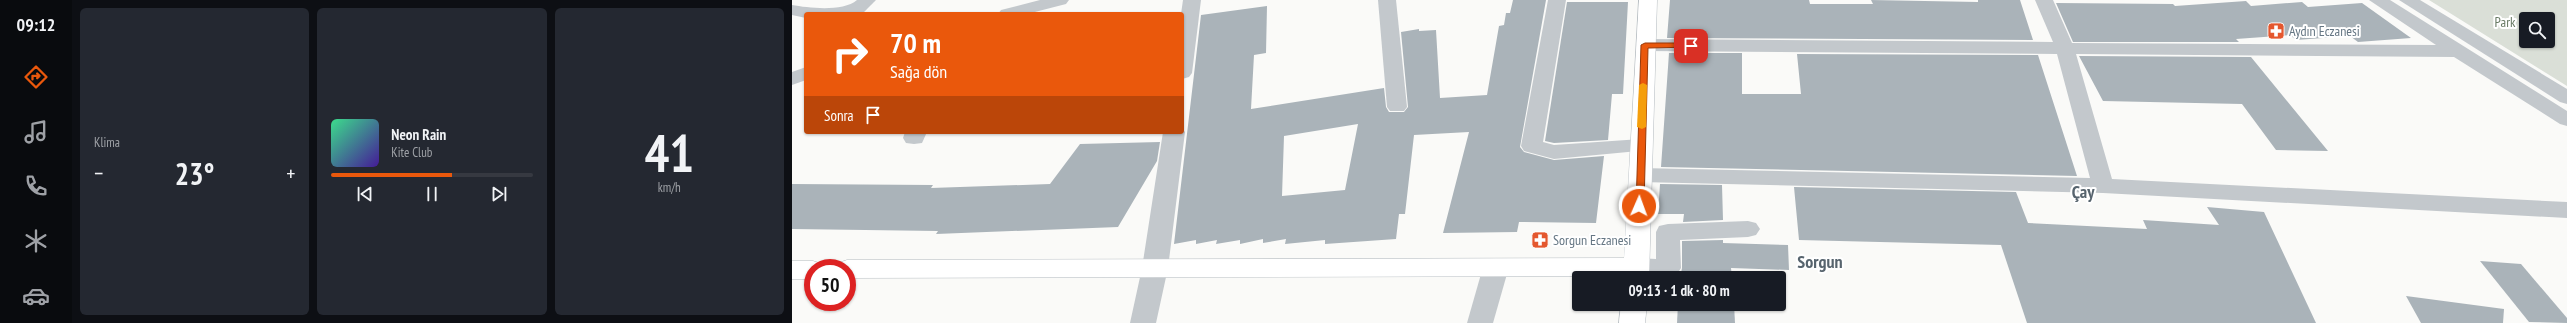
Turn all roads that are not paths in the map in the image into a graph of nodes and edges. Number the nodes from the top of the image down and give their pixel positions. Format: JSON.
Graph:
{"nodes":[{"id":1,"x":1060,"y":0,"type":"edge"},
{"id":2,"x":1192,"y":0,"type":"edge"},
{"id":3,"x":1387,"y":0,"type":"edge"},
{"id":4,"x":1557,"y":0,"type":"edge"},
{"id":5,"x":1648,"y":0,"type":"edge"},
{"id":6,"x":2044,"y":0,"type":"edge"},
{"id":7,"x":2378,"y":0,"type":"edge"},
{"id":8,"x":2408,"y":0,"type":"edge"},
{"id":9,"x":861,"y":8,"type":"edge"},
{"id":10,"x":792,"y":10,"type":"edge"},
{"id":11,"x":804,"y":12,"type":"edge"},
{"id":12,"x":832,"y":12,"type":"edge"},
{"id":13,"x":1015,"y":12,"type":"edge"},
{"id":14,"x":1645,"y":45,"type":"junction"},
{"id":15,"x":2064,"y":48,"type":"junction"},
{"id":16,"x":2457,"y":51,"type":"junction"},
{"id":17,"x":1184,"y":58,"type":"edge"},
{"id":18,"x":804,"y":74,"type":"edge"},
{"id":19,"x":792,"y":79,"type":"edge"},
{"id":20,"x":2567,"y":98,"type":"edge"},
{"id":21,"x":1397,"y":107,"type":"dead end"},
{"id":22,"x":2567,"y":120,"type":"edge"},
{"id":23,"x":1174,"y":134,"type":"edge"},
{"id":24,"x":1641,"y":145,"type":"junction"},
{"id":25,"x":1640,"y":175,"type":"junction"},
{"id":26,"x":2103,"y":186,"type":"junction"},
{"id":27,"x":2567,"y":210,"type":"edge"},
{"id":28,"x":1748,"y":228,"type":"dead end"},
{"id":29,"x":1496,"y":267,"type":"junction"},
{"id":30,"x":1155,"y":268,"type":"junction"},
{"id":31,"x":856,"y":269,"type":"edge"},
{"id":32,"x":792,"y":270,"type":"edge"},
{"id":33,"x":804,"y":270,"type":"edge"},
{"id":34,"x":1589,"y":271,"type":"edge"},
{"id":35,"x":1636,"y":271,"type":"edge"},
{"id":36,"x":1649,"y":271,"type":"edge"},
{"id":37,"x":1633,"y":311,"type":"edge"},
{"id":38,"x":1144,"y":323,"type":"edge"},
{"id":39,"x":1480,"y":323,"type":"edge"},
{"id":40,"x":1632,"y":323,"type":"edge"}],
"edges":[{"from":1,"to":13,"type":"street"},
{"from":2,"to":17,"type":"street"},
{"from":3,"to":21,"type":"street"},
{"from":4,"to":24,"type":"street"},
{"from":5,"to":14,"type":"main road"},
{"from":6,"to":15,"type":"street"},
{"from":7,"to":16,"type":"street"},
{"from":8,"to":20,"type":"street"},
{"from":9,"to":12,"type":"street"},
{"from":10,"to":11,"type":"street"},
{"from":14,"to":15,"type":"street"},
{"from":14,"to":24,"type":"main road"},
{"from":15,"to":16,"type":"street"},
{"from":15,"to":26,"type":"street"},
{"from":16,"to":22,"type":"street"},
{"from":18,"to":19,"type":"street"},
{"from":23,"to":30,"type":"street"},
{"from":24,"to":25,"type":"main road"},
{"from":25,"to":26,"type":"street"},
{"from":25,"to":35,"type":"main road"},
{"from":26,"to":27,"type":"street"},
{"from":28,"to":36,"type":"street"},
{"from":29,"to":30,"type":"main road"},
{"from":29,"to":34,"type":"main road"},
{"from":29,"to":39,"type":"street"},
{"from":30,"to":31,"type":"main road"},
{"from":30,"to":38,"type":"street"},
{"from":32,"to":33,"type":"main road"},
{"from":37,"to":40,"type":"main road"}]}
